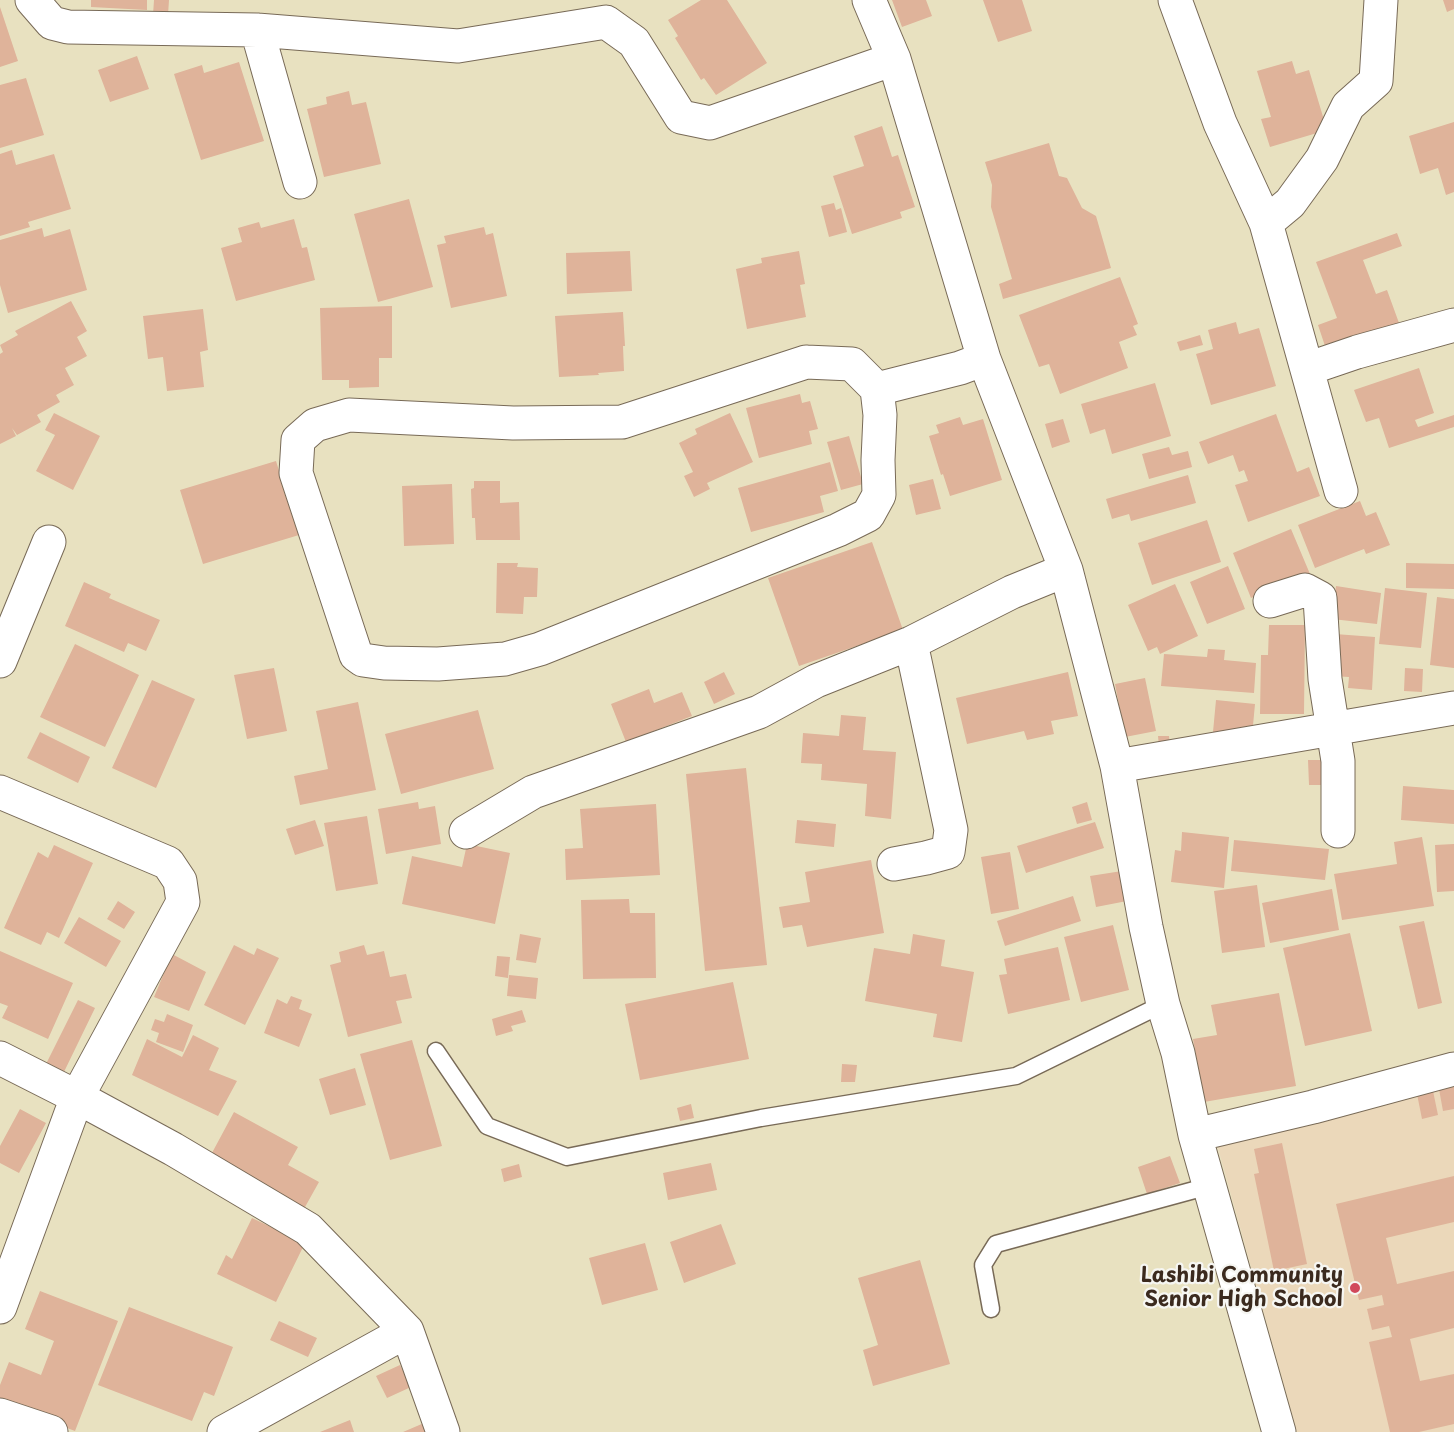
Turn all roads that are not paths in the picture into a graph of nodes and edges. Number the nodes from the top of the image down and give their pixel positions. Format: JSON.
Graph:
{"nodes":[{"id":1,"x":32,"y":0,"type":"edge"},
{"id":2,"x":869,"y":0,"type":"edge"},
{"id":3,"x":1175,"y":0,"type":"edge"},
{"id":4,"x":1381,"y":0,"type":"edge"},
{"id":5,"x":599,"y":11,"type":"edge"},
{"id":6,"x":257,"y":30,"type":"junction"},
{"id":7,"x":894,"y":59,"type":"junction"},
{"id":8,"x":300,"y":182,"type":"dead end"},
{"id":9,"x":1266,"y":223,"type":"junction"},
{"id":10,"x":1454,"y":325,"type":"edge"},
{"id":11,"x":984,"y":359,"type":"junction"},
{"id":12,"x":1307,"y":369,"type":"junction"},
{"id":13,"x":877,"y":389,"type":"junction"},
{"id":14,"x":1341,"y":491,"type":"dead end"},
{"id":15,"x":49,"y":542,"type":"dead end"},
{"id":16,"x":1066,"y":570,"type":"junction"},
{"id":17,"x":1270,"y":601,"type":"dead end"},
{"id":18,"x":911,"y":643,"type":"junction"},
{"id":19,"x":0,"y":661,"type":"edge"},
{"id":20,"x":1454,"y":708,"type":"edge"},
{"id":21,"x":1334,"y":729,"type":"junction"},
{"id":22,"x":1117,"y":766,"type":"junction"},
{"id":23,"x":0,"y":792,"type":"edge"},
{"id":24,"x":1338,"y":831,"type":"dead end"},
{"id":25,"x":466,"y":832,"type":"dead end"},
{"id":26,"x":894,"y":864,"type":"dead end"},
{"id":27,"x":1164,"y":1004,"type":"junction"},
{"id":28,"x":436,"y":1051,"type":"dead end"},
{"id":29,"x":0,"y":1058,"type":"edge"},
{"id":30,"x":1454,"y":1069,"type":"edge"},
{"id":31,"x":77,"y":1097,"type":"junction"},
{"id":32,"x":1195,"y":1135,"type":"junction"},
{"id":33,"x":1209,"y":1186,"type":"junction"},
{"id":34,"x":0,"y":1307,"type":"edge"},
{"id":35,"x":991,"y":1309,"type":"dead end"},
{"id":36,"x":407,"y":1331,"type":"junction"},
{"id":37,"x":0,"y":1415,"type":"edge"},
{"id":38,"x":51,"y":1432,"type":"edge"},
{"id":39,"x":224,"y":1432,"type":"edge"},
{"id":40,"x":443,"y":1432,"type":"edge"},
{"id":41,"x":1279,"y":1432,"type":"edge"}],
"edges":[{"from":1,"to":6,"type":"street"},
{"from":2,"to":7,"type":"street"},
{"from":3,"to":9,"type":"street"},
{"from":4,"to":9,"type":"street"},
{"from":5,"to":6,"type":"street"},
{"from":5,"to":7,"type":"street"},
{"from":6,"to":8,"type":"street"},
{"from":7,"to":11,"type":"street"},
{"from":9,"to":12,"type":"street"},
{"from":10,"to":12,"type":"street"},
{"from":11,"to":13,"type":"street"},
{"from":11,"to":16,"type":"street"},
{"from":12,"to":14,"type":"street"},
{"from":13,"to":13,"type":"street"},
{"from":15,"to":19,"type":"street"},
{"from":16,"to":18,"type":"street"},
{"from":16,"to":22,"type":"street"},
{"from":17,"to":21,"type":"street"},
{"from":18,"to":25,"type":"street"},
{"from":18,"to":26,"type":"street"},
{"from":20,"to":21,"type":"street"},
{"from":21,"to":22,"type":"street"},
{"from":21,"to":24,"type":"street"},
{"from":22,"to":27,"type":"street"},
{"from":23,"to":31,"type":"street"},
{"from":27,"to":28,"type":"lane"},
{"from":27,"to":32,"type":"street"},
{"from":29,"to":31,"type":"street"},
{"from":30,"to":32,"type":"street"},
{"from":31,"to":34,"type":"street"},
{"from":31,"to":36,"type":"street"},
{"from":32,"to":33,"type":"street"},
{"from":33,"to":35,"type":"lane"},
{"from":33,"to":41,"type":"street"},
{"from":36,"to":39,"type":"street"},
{"from":36,"to":40,"type":"street"},
{"from":37,"to":38,"type":"street"}]}
